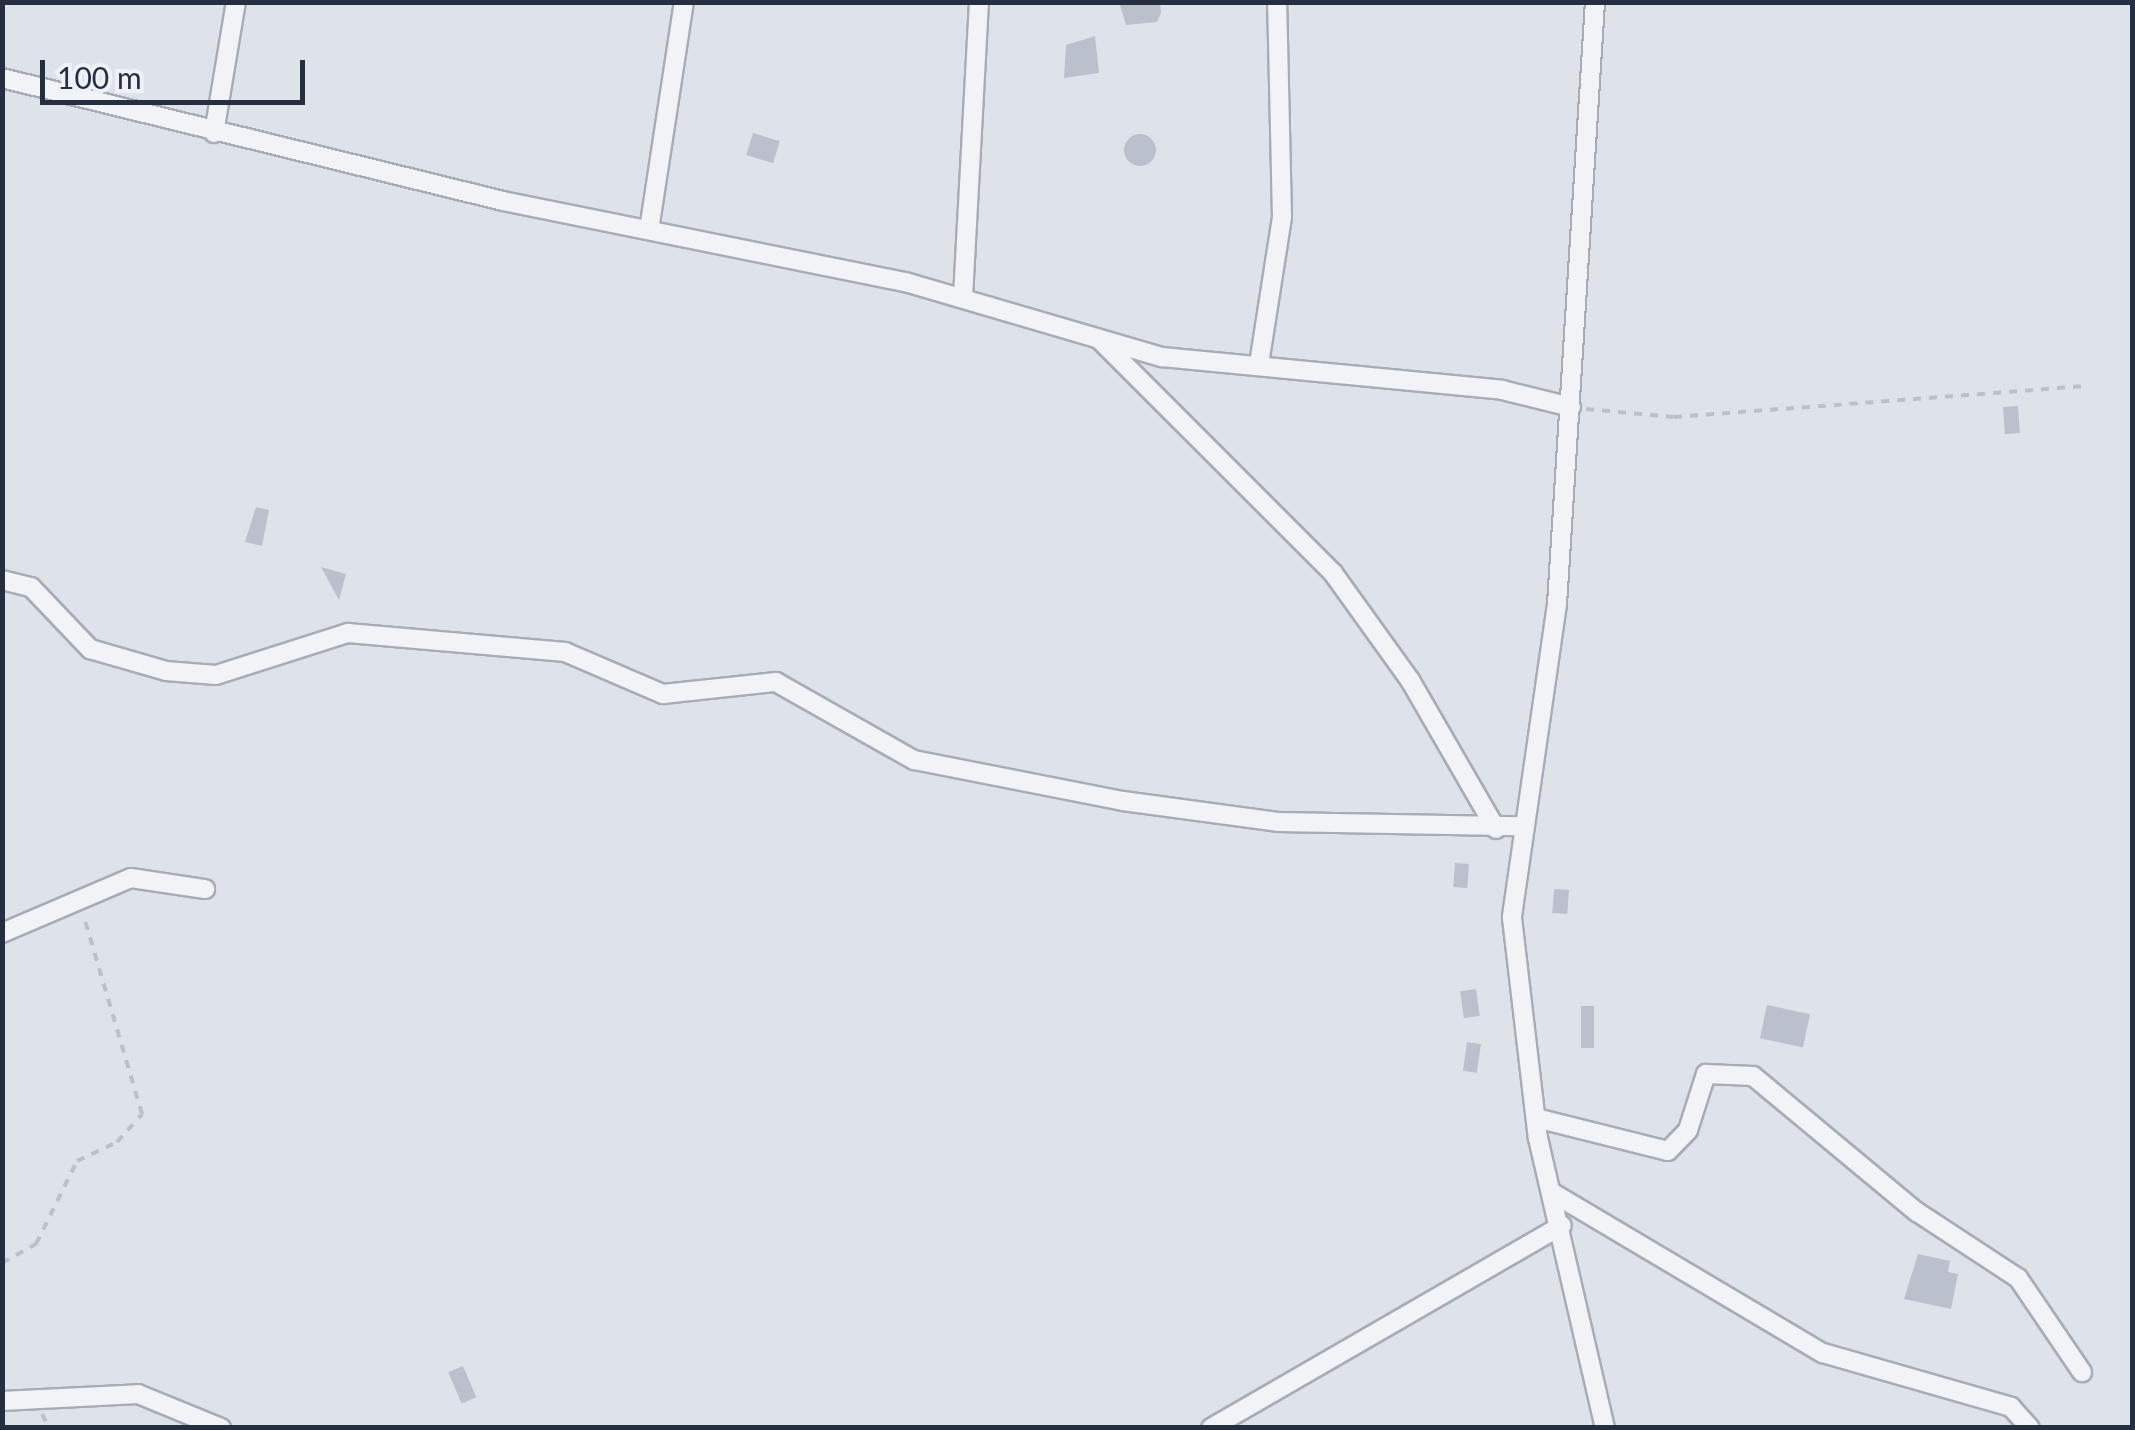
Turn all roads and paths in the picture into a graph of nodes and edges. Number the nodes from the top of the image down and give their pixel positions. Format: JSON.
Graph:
{"nodes":[{"id":1,"x":236,"y":2,"type":"edge"},
{"id":2,"x":684,"y":2,"type":"edge"},
{"id":3,"x":979,"y":2,"type":"edge"},
{"id":4,"x":1277,"y":2,"type":"edge"},
{"id":5,"x":1595,"y":2,"type":"edge"},
{"id":6,"x":2,"y":78,"type":"edge"},
{"id":7,"x":214,"y":133,"type":"junction"},
{"id":8,"x":649,"y":230,"type":"junction"},
{"id":9,"x":964,"y":298,"type":"junction"},
{"id":10,"x":1098,"y":338,"type":"junction"},
{"id":11,"x":1259,"y":364,"type":"junction"},
{"id":12,"x":2085,"y":386,"type":"dead end"},
{"id":13,"x":1571,"y":407,"type":"junction"},
{"id":14,"x":2,"y":580,"type":"edge"},
{"id":15,"x":1518,"y":826,"type":"junction"},
{"id":16,"x":1496,"y":828,"type":"junction"},
{"id":17,"x":205,"y":889,"type":"dead end"},
{"id":18,"x":78,"y":898,"type":"junction"},
{"id":19,"x":2,"y":932,"type":"edge"},
{"id":20,"x":1536,"y":1118,"type":"junction"},
{"id":21,"x":1553,"y":1193,"type":"junction"},
{"id":22,"x":1562,"y":1225,"type":"junction"},
{"id":23,"x":2,"y":1264,"type":"edge"},
{"id":24,"x":2082,"y":1372,"type":"dead end"},
{"id":25,"x":2,"y":1401,"type":"edge"},
{"id":26,"x":221,"y":1428,"type":"edge"},
{"id":27,"x":1211,"y":1428,"type":"edge"},
{"id":28,"x":1605,"y":1428,"type":"edge"},
{"id":29,"x":2030,"y":1428,"type":"edge"}],
"edges":[{"from":1,"to":7,"type":"street"},
{"from":2,"to":8,"type":"street"},
{"from":3,"to":9,"type":"street"},
{"from":4,"to":11,"type":"street"},
{"from":5,"to":13,"type":"street"},
{"from":6,"to":7,"type":"street"},
{"from":7,"to":8,"type":"street"},
{"from":8,"to":9,"type":"street"},
{"from":9,"to":10,"type":"street"},
{"from":10,"to":11,"type":"street"},
{"from":10,"to":16,"type":"street"},
{"from":11,"to":13,"type":"street"},
{"from":12,"to":13,"type":"path"},
{"from":13,"to":15,"type":"street"},
{"from":14,"to":16,"type":"street"},
{"from":15,"to":16,"type":"street"},
{"from":15,"to":20,"type":"street"},
{"from":17,"to":18,"type":"street"},
{"from":18,"to":19,"type":"street"},
{"from":18,"to":23,"type":"path"},
{"from":20,"to":21,"type":"street"},
{"from":20,"to":24,"type":"street"},
{"from":21,"to":22,"type":"street"},
{"from":21,"to":29,"type":"street"},
{"from":22,"to":27,"type":"street"},
{"from":22,"to":28,"type":"street"},
{"from":25,"to":26,"type":"street"}]}
